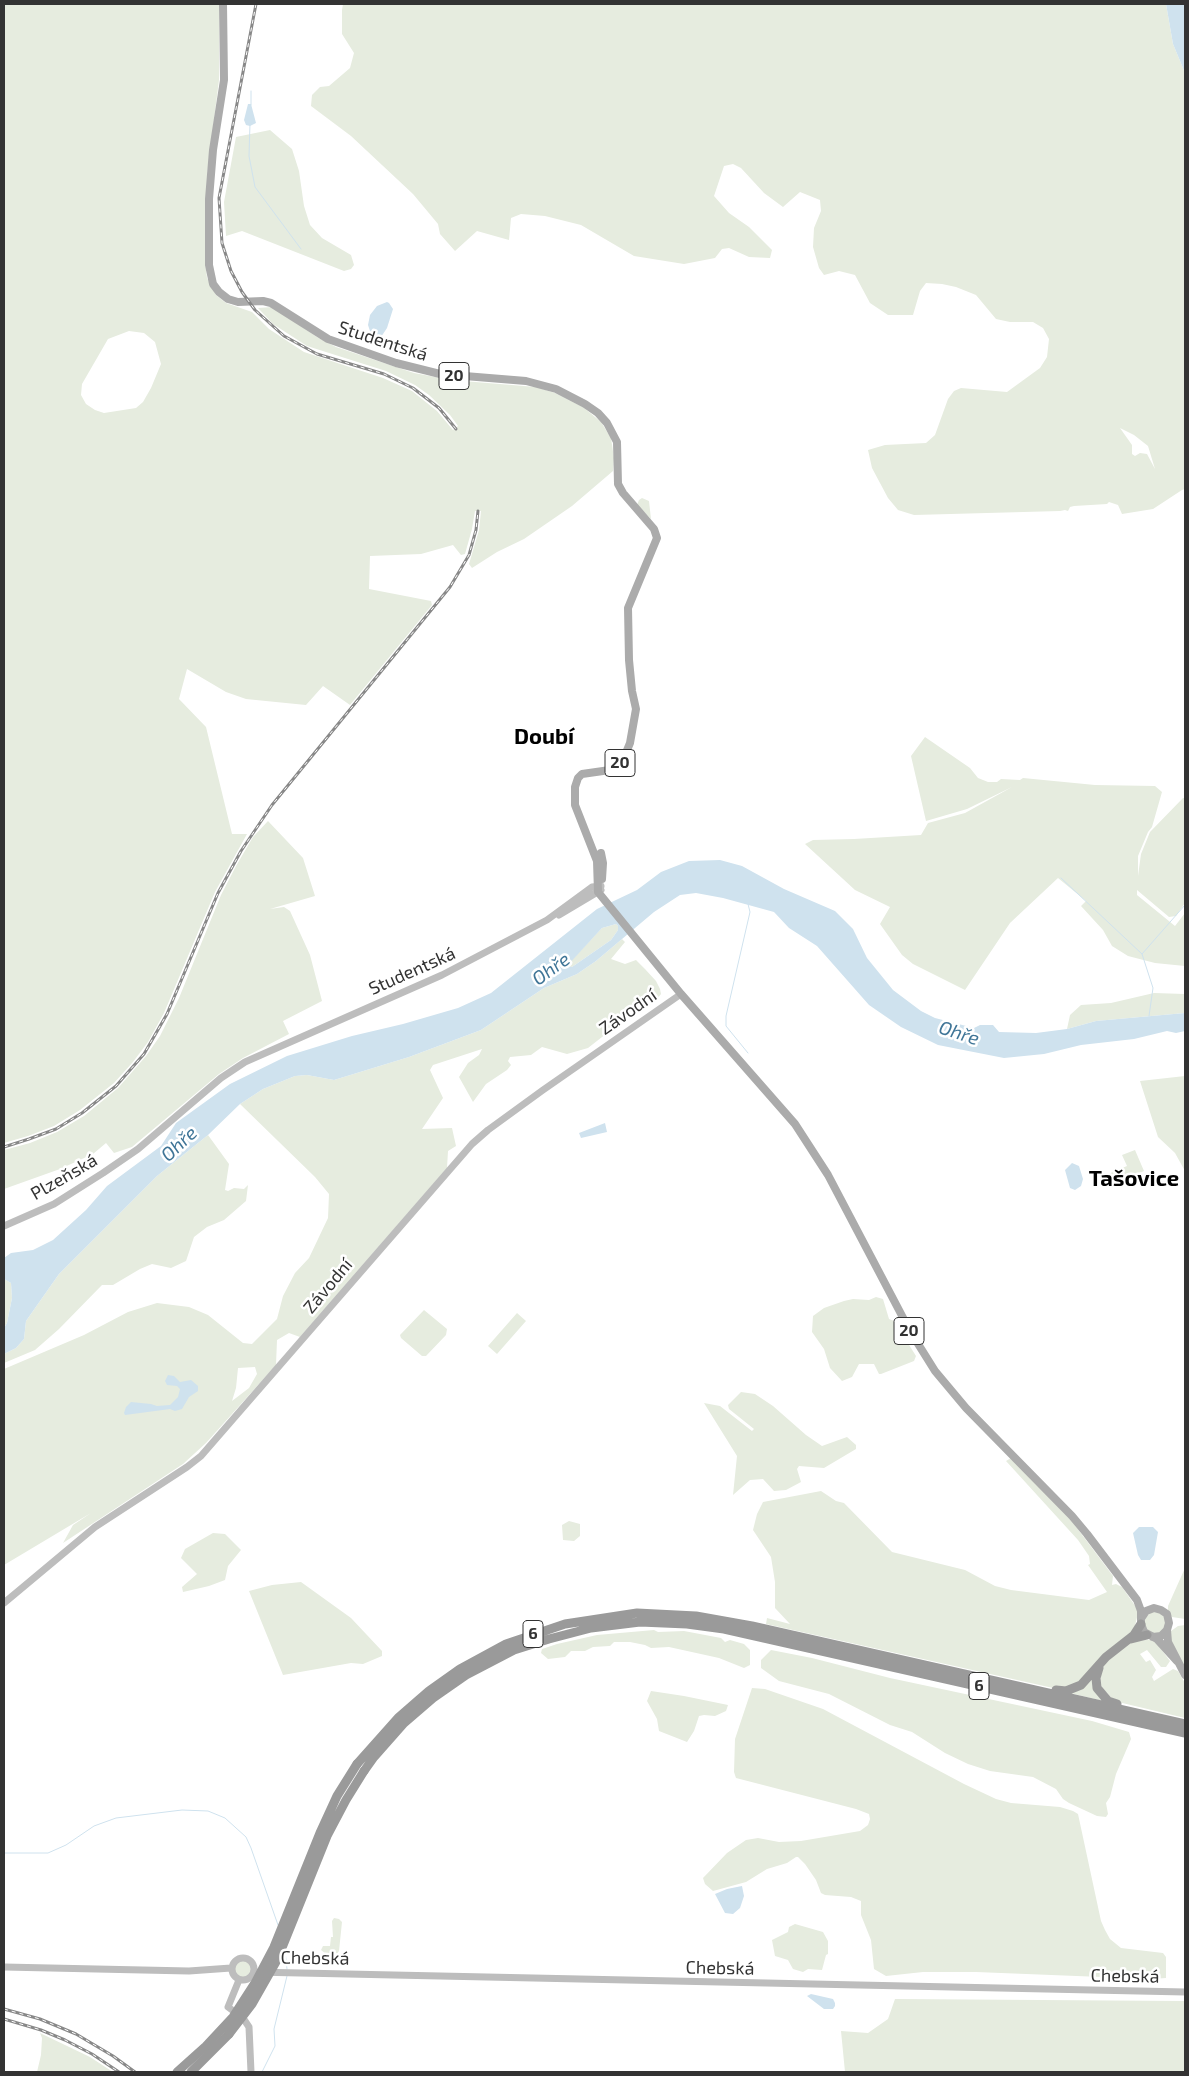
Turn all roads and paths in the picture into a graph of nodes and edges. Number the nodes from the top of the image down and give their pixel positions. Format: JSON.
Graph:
{"nodes":[{"id":1,"x":223,"y":4,"type":"edge"},
{"id":2,"x":600,"y":860,"type":"junction"},
{"id":3,"x":599,"y":891,"type":"junction"},
{"id":4,"x":681,"y":994,"type":"junction"},
{"id":5,"x":138,"y":1149,"type":"joint"},
{"id":6,"x":4,"y":1226,"type":"edge"},
{"id":7,"x":1137,"y":1600,"type":"junction"},
{"id":8,"x":4,"y":1603,"type":"edge"},
{"id":9,"x":1152,"y":1609,"type":"junction"},
{"id":10,"x":1141,"y":1620,"type":"junction"},
{"id":11,"x":751,"y":1630,"type":"junction"},
{"id":12,"x":1167,"y":1630,"type":"junction"},
{"id":13,"x":773,"y":1635,"type":"junction"},
{"id":14,"x":1150,"y":1636,"type":"junction"},
{"id":15,"x":1129,"y":1640,"type":"junction"},
{"id":16,"x":1102,"y":1661,"type":"junction"},
{"id":17,"x":1177,"y":1661,"type":"junction"},
{"id":18,"x":1185,"y":1675,"type":"edge"},
{"id":19,"x":1033,"y":1690,"type":"junction"},
{"id":20,"x":1157,"y":1718,"type":"junction"},
{"id":21,"x":1185,"y":1724,"type":"edge"},
{"id":22,"x":1185,"y":1733,"type":"edge"},
{"id":23,"x":4,"y":1967,"type":"edge"},
{"id":24,"x":231,"y":1968,"type":"junction"},
{"id":25,"x":254,"y":1972,"type":"junction"},
{"id":26,"x":239,"y":1980,"type":"junction"},
{"id":27,"x":1185,"y":1992,"type":"edge"},
{"id":28,"x":177,"y":2072,"type":"edge"},
{"id":29,"x":191,"y":2072,"type":"edge"},
{"id":30,"x":251,"y":2072,"type":"edge"}],
"edges":[{"from":1,"to":2,"type":"main road","name":"Studentská","number":"20"},
{"from":2,"to":3,"type":"main road","name":"Studentská","number":"20"},
{"from":2,"to":3,"type":"main road","name":"Studentská","number":"20"},
{"from":3,"to":4,"type":"main road","number":"20"},
{"from":3,"to":5,"type":"street","name":"Studentská"},
{"from":4,"to":7,"type":"main road","number":"20"},
{"from":4,"to":8,"type":"street","name":"Závodní"},
{"from":5,"to":6,"type":"street","name":"Plzeňská"},
{"from":7,"to":9,"type":"main road","number":"20"},
{"from":7,"to":10,"type":"main road","number":"20"},
{"from":9,"to":10,"type":"main road"},
{"from":9,"to":12,"type":"main road"},
{"from":10,"to":14,"type":"main road"},
{"from":10,"to":15,"type":"highway"},
{"from":11,"to":13,"type":"highway","number":"6"},
{"from":11,"to":28,"type":"highway","number":"6","bridge":true},
{"from":11,"to":29,"type":"highway","number":"6","bridge":true},
{"from":12,"to":14,"type":"main road"},
{"from":12,"to":17,"type":"main road"},
{"from":13,"to":19,"type":"highway","number":"6"},
{"from":13,"to":22,"type":"highway","number":"6"},
{"from":14,"to":15,"type":"highway"},
{"from":14,"to":17,"type":"main road"},
{"from":15,"to":16,"type":"highway"},
{"from":16,"to":19,"type":"highway"},
{"from":16,"to":20,"type":"highway"},
{"from":17,"to":18,"type":"main road"},
{"from":19,"to":20,"type":"highway","number":"6"},
{"from":20,"to":21,"type":"highway","number":"6"},
{"from":23,"to":24,"type":"street","name":"Chebská"},
{"from":24,"to":25,"type":"street","name":"Chebská"},
{"from":24,"to":26,"type":"street"},
{"from":25,"to":26,"type":"street","name":"Chebská"},
{"from":25,"to":27,"type":"street","name":"Chebská"},
{"from":26,"to":30,"type":"street"}]}
